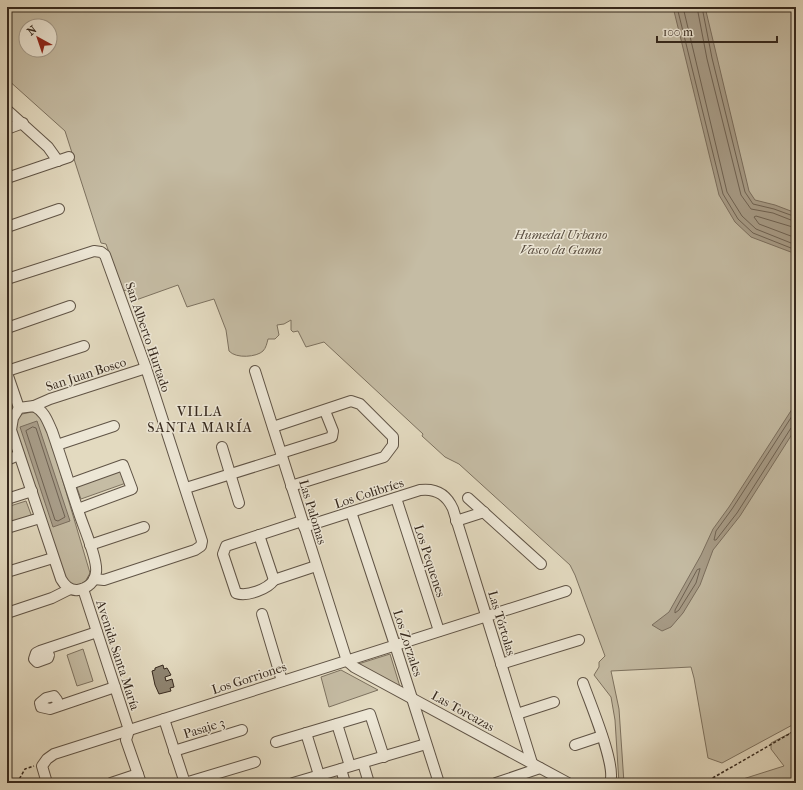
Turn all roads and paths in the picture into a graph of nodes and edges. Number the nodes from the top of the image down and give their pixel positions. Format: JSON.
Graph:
{"nodes":[{"id":1,"x":7,"y":110,"type":"edge"},
{"id":2,"x":23,"y":123,"type":"junction"},
{"id":3,"x":7,"y":129,"type":"edge"},
{"id":4,"x":69,"y":157,"type":"dead end"},
{"id":5,"x":58,"y":161,"type":"junction"},
{"id":6,"x":7,"y":178,"type":"edge"},
{"id":7,"x":59,"y":209,"type":"dead end"},
{"id":8,"x":7,"y":227,"type":"edge"},
{"id":9,"x":7,"y":280,"type":"edge"},
{"id":10,"x":70,"y":306,"type":"dead end"},
{"id":11,"x":7,"y":328,"type":"edge"},
{"id":12,"x":84,"y":346,"type":"dead end"},
{"id":13,"x":146,"y":368,"type":"junction"},
{"id":14,"x":255,"y":371,"type":"dead end"},
{"id":15,"x":7,"y":372,"type":"edge"},
{"id":16,"x":34,"y":406,"type":"junction"},
{"id":17,"x":325,"y":411,"type":"junction"},
{"id":18,"x":14,"y":413,"type":"edge"},
{"id":19,"x":114,"y":426,"type":"dead end"},
{"id":20,"x":272,"y":427,"type":"junction"},
{"id":21,"x":57,"y":445,"type":"junction"},
{"id":22,"x":222,"y":447,"type":"dead end"},
{"id":23,"x":19,"y":455,"type":"junction"},
{"id":24,"x":281,"y":455,"type":"junction"},
{"id":25,"x":7,"y":460,"type":"edge"},
{"id":26,"x":230,"y":474,"type":"junction"},
{"id":27,"x":70,"y":484,"type":"junction"},
{"id":28,"x":291,"y":486,"type":"junction"},
{"id":29,"x":186,"y":488,"type":"junction"},
{"id":30,"x":32,"y":491,"type":"junction"},
{"id":31,"x":442,"y":494,"type":"joint"},
{"id":32,"x":396,"y":498,"type":"junction"},
{"id":33,"x":468,"y":498,"type":"dead end"},
{"id":34,"x":7,"y":499,"type":"edge"},
{"id":35,"x":239,"y":503,"type":"dead end"},
{"id":36,"x":78,"y":509,"type":"junction"},
{"id":37,"x":351,"y":512,"type":"junction"},
{"id":38,"x":484,"y":512,"type":"junction"},
{"id":39,"x":40,"y":518,"type":"junction"},
{"id":40,"x":456,"y":521,"type":"junction"},
{"id":41,"x":303,"y":524,"type":"junction"},
{"id":42,"x":144,"y":527,"type":"dead end"},
{"id":43,"x":7,"y":528,"type":"edge"},
{"id":44,"x":259,"y":535,"type":"junction"},
{"id":45,"x":90,"y":545,"type":"junction"},
{"id":46,"x":53,"y":558,"type":"junction"},
{"id":47,"x":541,"y":564,"type":"dead end"},
{"id":48,"x":316,"y":566,"type":"junction"},
{"id":49,"x":7,"y":572,"type":"edge"},
{"id":50,"x":94,"y":579,"type":"junction"},
{"id":51,"x":274,"y":580,"type":"junction"},
{"id":52,"x":70,"y":589,"type":"junction"},
{"id":53,"x":83,"y":589,"type":"junction"},
{"id":54,"x":566,"y":591,"type":"dead end"},
{"id":55,"x":7,"y":613,"type":"edge"},
{"id":56,"x":262,"y":614,"type":"dead end"},
{"id":57,"x":486,"y":616,"type":"junction"},
{"id":58,"x":439,"y":631,"type":"junction"},
{"id":59,"x":97,"y":632,"type":"junction"},
{"id":60,"x":579,"y":640,"type":"dead end"},
{"id":61,"x":396,"y":645,"type":"junction"},
{"id":62,"x":46,"y":650,"type":"dead end"},
{"id":63,"x":347,"y":661,"type":"junction"},
{"id":64,"x":501,"y":664,"type":"junction"},
{"id":65,"x":282,"y":681,"type":"junction"},
{"id":66,"x":583,"y":683,"type":"dead end"},
{"id":67,"x":115,"y":687,"type":"junction"},
{"id":68,"x":412,"y":698,"type":"junction"},
{"id":69,"x":554,"y":702,"type":"dead end"},
{"id":70,"x":58,"y":705,"type":"dead end"},
{"id":71,"x":517,"y":714,"type":"junction"},
{"id":72,"x":164,"y":719,"type":"junction"},
{"id":73,"x":337,"y":724,"type":"junction"},
{"id":74,"x":129,"y":730,"type":"junction"},
{"id":75,"x":242,"y":730,"type":"dead end"},
{"id":76,"x":796,"y":730,"type":"edge"},
{"id":77,"x":306,"y":733,"type":"junction"},
{"id":78,"x":602,"y":736,"type":"junction"},
{"id":79,"x":276,"y":742,"type":"dead end"},
{"id":80,"x":426,"y":744,"type":"junction"},
{"id":81,"x":574,"y":745,"type":"dead end"},
{"id":82,"x":174,"y":751,"type":"junction"},
{"id":83,"x":384,"y":757,"type":"junction"},
{"id":84,"x":255,"y":762,"type":"dead end"},
{"id":85,"x":363,"y":763,"type":"junction"},
{"id":86,"x":42,"y":766,"type":"junction"},
{"id":87,"x":536,"y":766,"type":"junction"},
{"id":88,"x":346,"y":768,"type":"junction"},
{"id":89,"x":319,"y":775,"type":"junction"},
{"id":90,"x":140,"y":779,"type":"edge"},
{"id":91,"x":308,"y":781,"type":"edge"},
{"id":92,"x":17,"y":783,"type":"edge"},
{"id":93,"x":47,"y":783,"type":"edge"},
{"id":94,"x":112,"y":783,"type":"edge"},
{"id":95,"x":185,"y":783,"type":"edge"},
{"id":96,"x":293,"y":783,"type":"edge"},
{"id":97,"x":345,"y":783,"type":"edge"},
{"id":98,"x":369,"y":783,"type":"edge"},
{"id":99,"x":439,"y":783,"type":"edge"},
{"id":100,"x":496,"y":783,"type":"edge"},
{"id":101,"x":568,"y":783,"type":"edge"},
{"id":102,"x":610,"y":783,"type":"edge"},
{"id":103,"x":704,"y":783,"type":"edge"}],
"edges":[{"from":1,"to":2,"type":"street"},
{"from":2,"to":3,"type":"street"},
{"from":2,"to":5,"type":"street"},
{"from":4,"to":5,"type":"street"},
{"from":5,"to":6,"type":"street"},
{"from":7,"to":8,"type":"street"},
{"from":9,"to":13,"type":"street","name":"San Alberto Hurtado"},
{"from":10,"to":11,"type":"street"},
{"from":12,"to":15,"type":"street"},
{"from":13,"to":16,"type":"street","name":"San Juan Bosco"},
{"from":13,"to":29,"type":"street","name":"San Alberto Hurtado"},
{"from":14,"to":20,"type":"street","name":"Las Palomas"},
{"from":15,"to":18,"type":"street"},
{"from":16,"to":18,"type":"street","name":"San Juan Bosco"},
{"from":16,"to":21,"type":"street"},
{"from":17,"to":20,"type":"street"},
{"from":17,"to":24,"type":"street"},
{"from":17,"to":28,"type":"street"},
{"from":18,"to":23,"type":"street"},
{"from":19,"to":21,"type":"street"},
{"from":20,"to":24,"type":"street","name":"Las Palomas"},
{"from":21,"to":27,"type":"street"},
{"from":22,"to":26,"type":"street"},
{"from":23,"to":25,"type":"street"},
{"from":23,"to":30,"type":"street"},
{"from":24,"to":26,"type":"street"},
{"from":24,"to":28,"type":"street","name":"Las Palomas"},
{"from":26,"to":29,"type":"street"},
{"from":26,"to":35,"type":"street"},
{"from":27,"to":36,"type":"street"},
{"from":27,"to":36,"type":"street"},
{"from":28,"to":41,"type":"street","name":"Las Palomas"},
{"from":29,"to":50,"type":"street","name":"San Alberto Hurtado"},
{"from":30,"to":34,"type":"street"},
{"from":30,"to":39,"type":"street"},
{"from":31,"to":32,"type":"street","name":"Los Colibríes"},
{"from":31,"to":40,"type":"street","name":"Las Tórtolas"},
{"from":32,"to":37,"type":"street","name":"Los Colibríes"},
{"from":32,"to":58,"type":"street","name":"Los Pequenes"},
{"from":33,"to":38,"type":"street"},
{"from":36,"to":45,"type":"street"},
{"from":37,"to":41,"type":"street","name":"Los Colibríes"},
{"from":37,"to":61,"type":"street","name":"Los Zorzales"},
{"from":38,"to":40,"type":"street"},
{"from":38,"to":47,"type":"street"},
{"from":39,"to":43,"type":"street"},
{"from":39,"to":46,"type":"street"},
{"from":40,"to":57,"type":"street","name":"Las Tórtolas"},
{"from":41,"to":44,"type":"street","name":"Los Colibríes"},
{"from":41,"to":48,"type":"street","name":"Las Palomas"},
{"from":42,"to":45,"type":"street"},
{"from":44,"to":51,"type":"street"},
{"from":44,"to":51,"type":"street","name":"Los Colibríes"},
{"from":45,"to":50,"type":"street"},
{"from":46,"to":49,"type":"street"},
{"from":46,"to":52,"type":"street"},
{"from":48,"to":51,"type":"street"},
{"from":48,"to":63,"type":"street","name":"Las Palomas"},
{"from":50,"to":53,"type":"street"},
{"from":52,"to":53,"type":"street"},
{"from":52,"to":55,"type":"street"},
{"from":53,"to":59,"type":"street","name":"Avenida Santa María"},
{"from":54,"to":57,"type":"street","name":"Los Gorriones"},
{"from":56,"to":65,"type":"street"},
{"from":57,"to":58,"type":"street","name":"Los Gorriones"},
{"from":57,"to":64,"type":"street","name":"Las Tórtolas"},
{"from":58,"to":61,"type":"street","name":"Los Gorriones"},
{"from":59,"to":62,"type":"street"},
{"from":59,"to":67,"type":"street","name":"Avenida Santa María"},
{"from":60,"to":64,"type":"street"},
{"from":61,"to":63,"type":"street","name":"Los Gorriones"},
{"from":61,"to":68,"type":"street","name":"Los Zorzales"},
{"from":63,"to":65,"type":"street","name":"Los Gorriones"},
{"from":63,"to":68,"type":"street","name":"Las Torcazas"},
{"from":64,"to":71,"type":"street","name":"Las Tórtolas"},
{"from":65,"to":72,"type":"street","name":"Los Gorriones"},
{"from":66,"to":78,"type":"street"},
{"from":67,"to":70,"type":"street"},
{"from":67,"to":74,"type":"street","name":"Avenida Santa María"},
{"from":68,"to":80,"type":"street","name":"Los Zorzales"},
{"from":68,"to":87,"type":"street","name":"Las Torcazas"},
{"from":69,"to":71,"type":"street"},
{"from":71,"to":87,"type":"street","name":"Las Tórtolas"},
{"from":72,"to":74,"type":"street","name":"Los Gorriones"},
{"from":72,"to":82,"type":"street"},
{"from":73,"to":77,"type":"street"},
{"from":73,"to":83,"type":"street"},
{"from":73,"to":88,"type":"street"},
{"from":74,"to":86,"type":"street","name":"Los Gorriones"},
{"from":74,"to":90,"type":"street","name":"Avenida Santa María"},
{"from":75,"to":82,"type":"street","name":"Pasaje 3"},
{"from":76,"to":103,"type":"path"},
{"from":77,"to":79,"type":"street"},
{"from":77,"to":89,"type":"street"},
{"from":78,"to":81,"type":"street"},
{"from":78,"to":102,"type":"street"},
{"from":80,"to":83,"type":"street"},
{"from":80,"to":99,"type":"street","name":"Los Zorzales"},
{"from":82,"to":95,"type":"street"},
{"from":83,"to":85,"type":"street"},
{"from":84,"to":95,"type":"street"},
{"from":85,"to":88,"type":"street"},
{"from":85,"to":98,"type":"street"},
{"from":86,"to":92,"type":"path"},
{"from":86,"to":93,"type":"street"},
{"from":87,"to":100,"type":"street"},
{"from":87,"to":101,"type":"street","name":"Las Torcazas"},
{"from":88,"to":89,"type":"street"},
{"from":88,"to":97,"type":"street"},
{"from":89,"to":91,"type":"street"},
{"from":90,"to":94,"type":"street"},
{"from":91,"to":96,"type":"street"}]}
